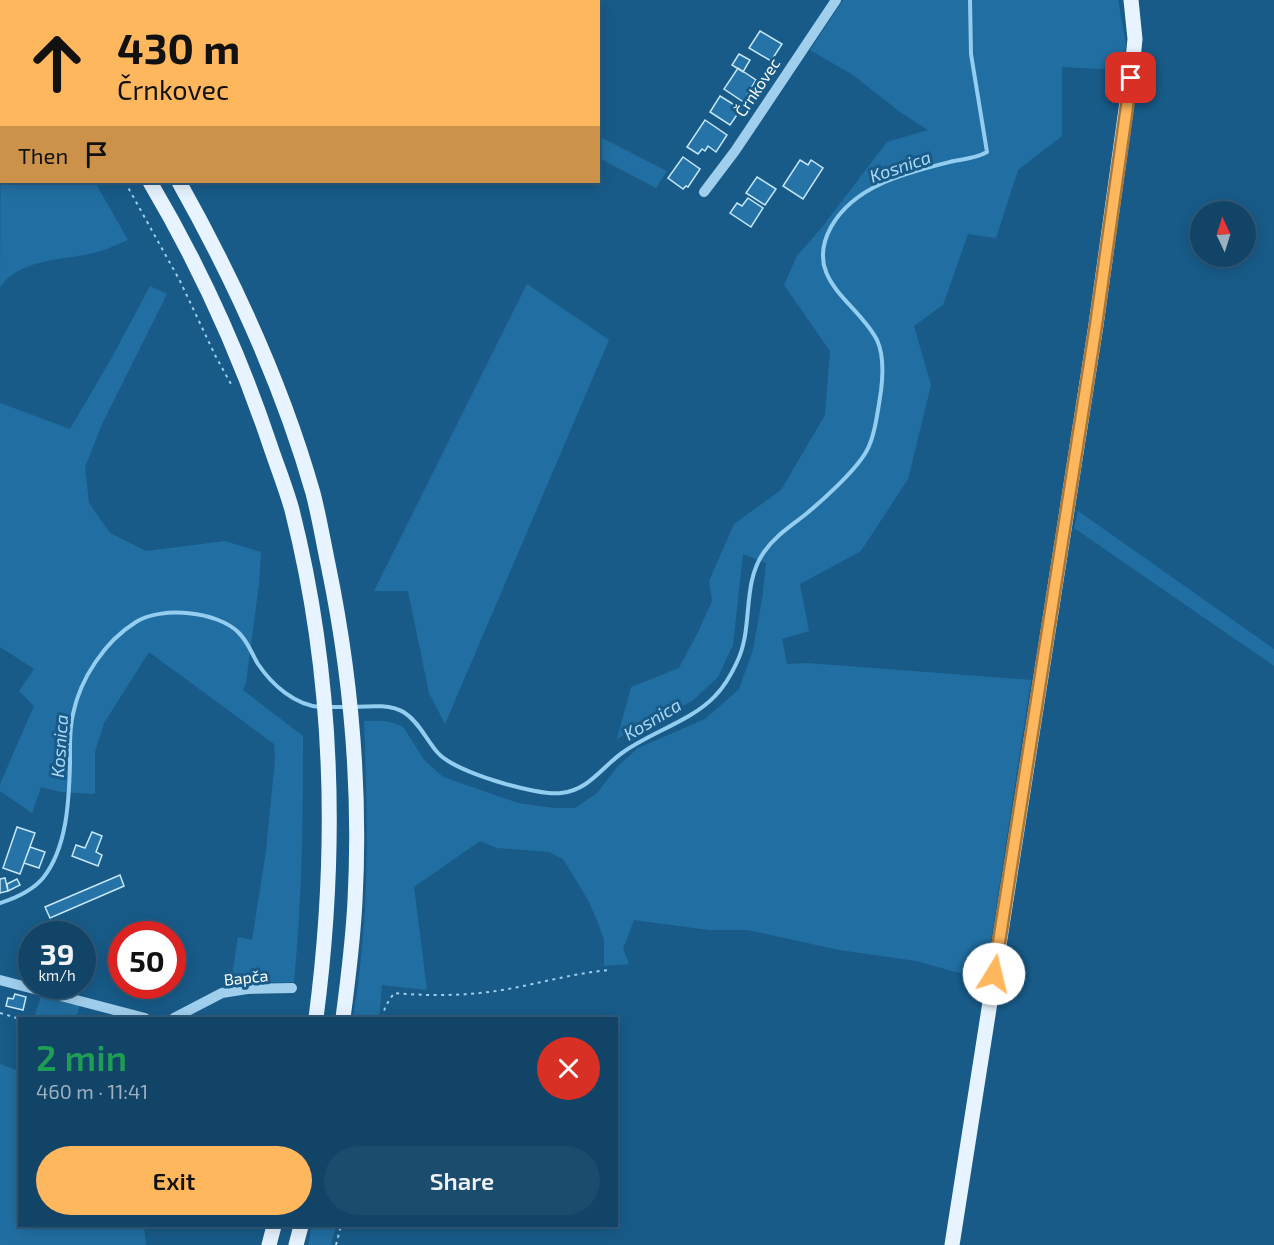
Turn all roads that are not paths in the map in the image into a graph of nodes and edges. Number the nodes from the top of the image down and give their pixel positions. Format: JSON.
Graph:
{"nodes":[{"id":1,"x":836,"y":0,"type":"edge"},
{"id":2,"x":1131,"y":0,"type":"edge"},
{"id":3,"x":151,"y":183,"type":"edge"},
{"id":4,"x":180,"y":183,"type":"edge"},
{"id":5,"x":704,"y":192,"type":"dead end"},
{"id":6,"x":0,"y":980,"type":"edge"},
{"id":7,"x":292,"y":988,"type":"dead end"},
{"id":8,"x":141,"y":1017,"type":"edge"},
{"id":9,"x":176,"y":1017,"type":"edge"},
{"id":10,"x":316,"y":1017,"type":"edge"},
{"id":11,"x":343,"y":1017,"type":"edge"},
{"id":12,"x":274,"y":1227,"type":"edge"},
{"id":13,"x":301,"y":1227,"type":"edge"},
{"id":14,"x":269,"y":1245,"type":"edge"},
{"id":15,"x":296,"y":1245,"type":"edge"},
{"id":16,"x":952,"y":1245,"type":"edge"}],
"edges":[{"from":1,"to":5,"type":"street","name":"Črnkovec"},
{"from":2,"to":16,"type":"main road"},
{"from":3,"to":10,"type":"main road"},
{"from":4,"to":11,"type":"main road"},
{"from":6,"to":8,"type":"street"},
{"from":7,"to":9,"type":"street","name":"Bapča"},
{"from":12,"to":14,"type":"main road"},
{"from":13,"to":15,"type":"main road"}]}
